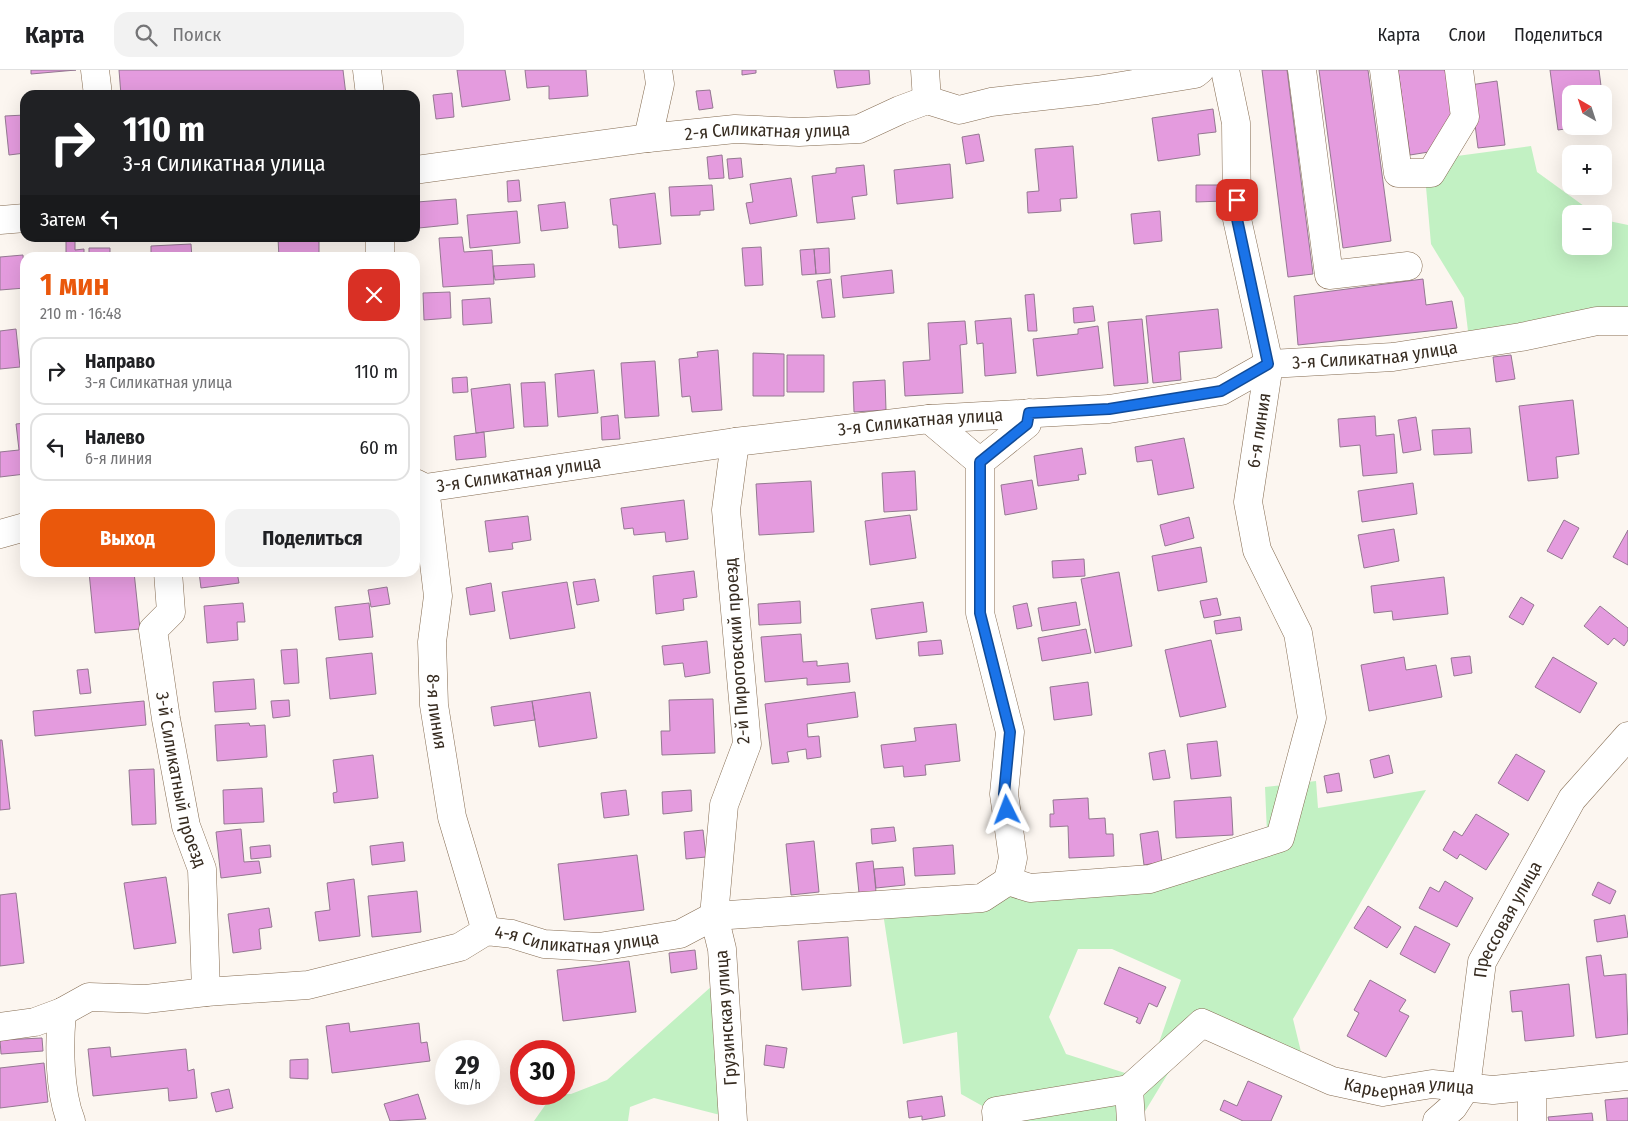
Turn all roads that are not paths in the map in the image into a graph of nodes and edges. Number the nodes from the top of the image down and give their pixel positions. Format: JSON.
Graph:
{"nodes":[{"id":1,"x":95,"y":70,"type":"edge"},
{"id":2,"x":367,"y":70,"type":"edge"},
{"id":3,"x":658,"y":70,"type":"edge"},
{"id":4,"x":925,"y":70,"type":"edge"},
{"id":5,"x":1200,"y":70,"type":"edge"},
{"id":6,"x":1225,"y":70,"type":"edge"},
{"id":7,"x":1302,"y":70,"type":"edge"},
{"id":8,"x":1384,"y":70,"type":"edge"},
{"id":9,"x":1459,"y":70,"type":"edge"},
{"id":10,"x":97,"y":90,"type":"edge"},
{"id":11,"x":369,"y":90,"type":"edge"},
{"id":12,"x":927,"y":100,"type":"junction"},
{"id":13,"x":648,"y":138,"type":"junction"},
{"id":14,"x":420,"y":169,"type":"edge"},
{"id":15,"x":20,"y":218,"type":"edge"},
{"id":16,"x":0,"y":220,"type":"edge"},
{"id":17,"x":1408,"y":266,"type":"dead end"},
{"id":18,"x":1628,"y":321,"type":"edge"},
{"id":19,"x":1268,"y":364,"type":"junction"},
{"id":20,"x":1029,"y":413,"type":"junction"},
{"id":21,"x":929,"y":419,"type":"junction"},
{"id":22,"x":735,"y":442,"type":"junction"},
{"id":23,"x":980,"y":462,"type":"junction"},
{"id":24,"x":420,"y":485,"type":"edge"},
{"id":25,"x":20,"y":528,"type":"edge"},
{"id":26,"x":0,"y":534,"type":"edge"},
{"id":27,"x":168,"y":577,"type":"edge"},
{"id":28,"x":1624,"y":750,"type":"edge"},
{"id":29,"x":1008,"y":881,"type":"junction"},
{"id":30,"x":714,"y":916,"type":"junction"},
{"id":31,"x":486,"y":931,"type":"junction"},
{"id":32,"x":206,"y":992,"type":"junction"},
{"id":33,"x":62,"y":1012,"type":"junction"},
{"id":34,"x":0,"y":1027,"type":"edge"},
{"id":35,"x":1628,"y":1076,"type":"edge"},
{"id":36,"x":1532,"y":1086,"type":"junction"},
{"id":37,"x":1466,"y":1087,"type":"junction"},
{"id":38,"x":1129,"y":1089,"type":"junction"},
{"id":39,"x":67,"y":1120,"type":"edge"},
{"id":40,"x":733,"y":1121,"type":"edge"},
{"id":41,"x":997,"y":1121,"type":"edge"},
{"id":42,"x":1131,"y":1121,"type":"edge"},
{"id":43,"x":1437,"y":1121,"type":"edge"},
{"id":44,"x":1532,"y":1121,"type":"edge"}],
"edges":[{"from":1,"to":10,"type":"street"},
{"from":2,"to":11,"type":"street"},
{"from":3,"to":13,"type":"street"},
{"from":4,"to":12,"type":"street"},
{"from":5,"to":12,"type":"street"},
{"from":6,"to":19,"type":"street","name":"6-я линия"},
{"from":7,"to":17,"type":"street"},
{"from":8,"to":9,"type":"street"},
{"from":12,"to":13,"type":"street","name":"2-я Силикатная улица"},
{"from":13,"to":14,"type":"street","name":"2-я Силикатная улица"},
{"from":15,"to":16,"type":"street"},
{"from":18,"to":19,"type":"street","name":"3-я Силикатная улица"},
{"from":19,"to":20,"type":"street","name":"3-я Силикатная улица"},
{"from":19,"to":29,"type":"street","name":"6-я линия"},
{"from":20,"to":21,"type":"street","name":"3-я Силикатная улица"},
{"from":20,"to":23,"type":"street"},
{"from":21,"to":22,"type":"street","name":"3-я Силикатная улица"},
{"from":21,"to":23,"type":"street"},
{"from":22,"to":24,"type":"street","name":"3-я Силикатная улица"},
{"from":22,"to":30,"type":"street","name":"2-й Пироговский проезд"},
{"from":23,"to":29,"type":"street"},
{"from":24,"to":31,"type":"street","name":"8-я линия"},
{"from":25,"to":26,"type":"street"},
{"from":27,"to":32,"type":"street","name":"3-й Силикатный проезд"},
{"from":28,"to":37,"type":"street","name":"Прессовая улица"},
{"from":29,"to":30,"type":"street","name":"4-я Силикатная улица"},
{"from":30,"to":31,"type":"street","name":"4-я Силикатная улица"},
{"from":30,"to":40,"type":"street","name":"Грузинская улица"},
{"from":31,"to":32,"type":"street","name":"4-я Силикатная улица"},
{"from":32,"to":33,"type":"street","name":"4-я Силикатная улица"},
{"from":33,"to":34,"type":"street","name":"4-я Силикатная улица"},
{"from":33,"to":39,"type":"street"},
{"from":35,"to":36,"type":"street","name":"Карьерная улица"},
{"from":36,"to":37,"type":"street","name":"Карьерная улица"},
{"from":36,"to":44,"type":"street"},
{"from":37,"to":38,"type":"street","name":"Карьерная улица"},
{"from":37,"to":43,"type":"street","name":"Прессовая улица"},
{"from":38,"to":41,"type":"street"},
{"from":38,"to":42,"type":"street"}]}
